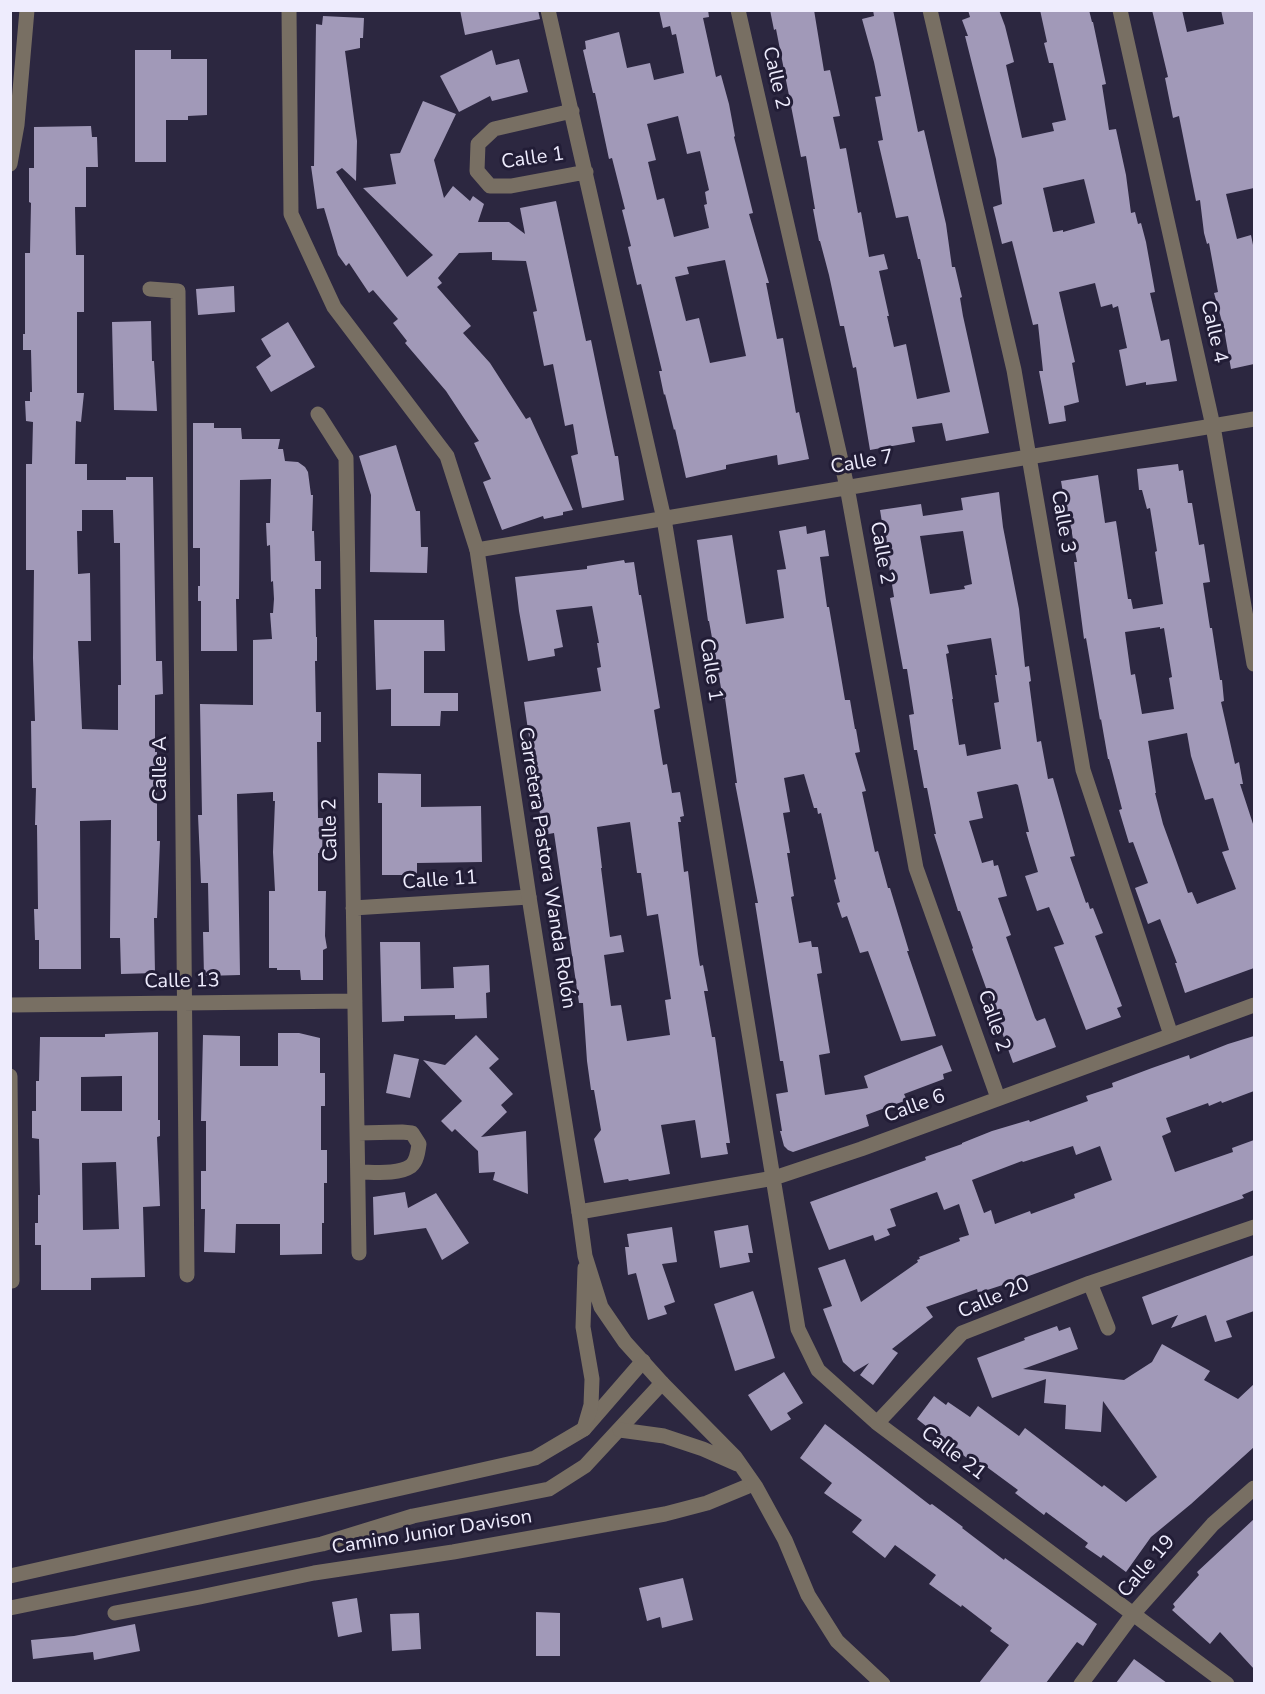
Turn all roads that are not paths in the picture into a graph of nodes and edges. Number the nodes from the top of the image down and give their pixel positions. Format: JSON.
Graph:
{"nodes":[{"id":1,"x":27,"y":10,"type":"edge"},
{"id":2,"x":289,"y":10,"type":"edge"},
{"id":3,"x":548,"y":10,"type":"edge"},
{"id":4,"x":738,"y":10,"type":"edge"},
{"id":5,"x":930,"y":10,"type":"edge"},
{"id":6,"x":1120,"y":10,"type":"edge"},
{"id":7,"x":572,"y":111,"type":"junction"},
{"id":8,"x":10,"y":164,"type":"edge"},
{"id":9,"x":586,"y":172,"type":"junction"},
{"id":10,"x":150,"y":290,"type":"dead end"},
{"id":11,"x":318,"y":414,"type":"dead end"},
{"id":12,"x":1254,"y":419,"type":"edge"},
{"id":13,"x":1213,"y":426,"type":"junction"},
{"id":14,"x":1030,"y":456,"type":"junction"},
{"id":15,"x":848,"y":487,"type":"junction"},
{"id":16,"x":664,"y":519,"type":"junction"},
{"id":17,"x":477,"y":550,"type":"junction"},
{"id":18,"x":1254,"y":664,"type":"edge"},
{"id":19,"x":529,"y":897,"type":"junction"},
{"id":20,"x":353,"y":908,"type":"junction"},
{"id":21,"x":355,"y":1001,"type":"junction"},
{"id":22,"x":184,"y":1003,"type":"junction"},
{"id":23,"x":10,"y":1005,"type":"edge"},
{"id":24,"x":1254,"y":1005,"type":"edge"},
{"id":25,"x":1172,"y":1035,"type":"junction"},
{"id":26,"x":10,"y":1076,"type":"edge"},
{"id":27,"x":998,"y":1098,"type":"junction"},
{"id":28,"x":358,"y":1133,"type":"junction"},
{"id":29,"x":358,"y":1172,"type":"junction"},
{"id":30,"x":774,"y":1178,"type":"junction"},
{"id":31,"x":11,"y":1197,"type":"edge"},
{"id":32,"x":579,"y":1212,"type":"junction"},
{"id":33,"x":1254,"y":1227,"type":"edge"},
{"id":34,"x":359,"y":1253,"type":"dead end"},
{"id":35,"x":585,"y":1256,"type":"junction"},
{"id":36,"x":187,"y":1275,"type":"dead end"},
{"id":37,"x":12,"y":1281,"type":"dead end"},
{"id":38,"x":1090,"y":1283,"type":"junction"},
{"id":39,"x":1107,"y":1328,"type":"dead end"},
{"id":40,"x":643,"y":1361,"type":"junction"},
{"id":41,"x":662,"y":1383,"type":"junction"},
{"id":42,"x":877,"y":1423,"type":"junction"},
{"id":43,"x":584,"y":1429,"type":"junction"},
{"id":44,"x":620,"y":1430,"type":"junction"},
{"id":45,"x":741,"y":1466,"type":"junction"},
{"id":46,"x":753,"y":1484,"type":"junction"},
{"id":47,"x":1254,"y":1488,"type":"edge"},
{"id":48,"x":10,"y":1576,"type":"edge"},
{"id":49,"x":10,"y":1608,"type":"edge"},
{"id":50,"x":115,"y":1613,"type":"dead end"},
{"id":51,"x":1133,"y":1614,"type":"junction"},
{"id":52,"x":883,"y":1683,"type":"edge"},
{"id":53,"x":1081,"y":1683,"type":"edge"},
{"id":54,"x":1227,"y":1683,"type":"edge"}],
"edges":[{"from":1,"to":8,"type":"street"},
{"from":2,"to":17,"type":"street","name":"Carretera Pastora Wanda Rolón"},
{"from":3,"to":7,"type":"street","name":"Calle 1"},
{"from":4,"to":15,"type":"street","name":"Calle 2"},
{"from":5,"to":14,"type":"street","name":"Calle 3"},
{"from":6,"to":13,"type":"street","name":"Calle 4"},
{"from":7,"to":9,"type":"street","name":"Calle 1"},
{"from":7,"to":9,"type":"street","name":"Calle 1"},
{"from":9,"to":16,"type":"street","name":"Calle 1"},
{"from":10,"to":22,"type":"street","name":"Calle A"},
{"from":11,"to":20,"type":"street","name":"Calle 2"},
{"from":12,"to":13,"type":"street","name":"Calle 7"},
{"from":13,"to":14,"type":"street","name":"Calle 7"},
{"from":13,"to":18,"type":"street","name":"Calle 4"},
{"from":14,"to":15,"type":"street","name":"Calle 7"},
{"from":14,"to":25,"type":"street","name":"Calle 3"},
{"from":15,"to":16,"type":"street","name":"Calle 7"},
{"from":15,"to":27,"type":"street","name":"Calle 2"},
{"from":16,"to":17,"type":"street","name":"Calle 7"},
{"from":16,"to":30,"type":"street","name":"Calle 1"},
{"from":17,"to":19,"type":"street","name":"Carretera Pastora Wanda Rolón"},
{"from":19,"to":20,"type":"street","name":"Calle 11"},
{"from":19,"to":32,"type":"street","name":"Carretera Pastora Wanda Rolón"},
{"from":20,"to":21,"type":"street","name":"Calle 2"},
{"from":21,"to":22,"type":"street","name":"Calle 13"},
{"from":21,"to":28,"type":"street","name":"Calle 2"},
{"from":22,"to":23,"type":"street","name":"Calle 13"},
{"from":22,"to":36,"type":"street","name":"Calle A"},
{"from":24,"to":25,"type":"street","name":"Calle 6"},
{"from":25,"to":27,"type":"street","name":"Calle 6"},
{"from":26,"to":31,"type":"street"},
{"from":27,"to":30,"type":"street","name":"Calle 6"},
{"from":28,"to":29,"type":"street","name":"Calle 2"},
{"from":28,"to":29,"type":"street"},
{"from":29,"to":34,"type":"street","name":"Calle 2"},
{"from":30,"to":32,"type":"street","name":"Calle 6"},
{"from":30,"to":42,"type":"street","name":"Calle 21"},
{"from":31,"to":37,"type":"street"},
{"from":32,"to":35,"type":"street","name":"Carretera Pastora Wanda Rolón"},
{"from":33,"to":38,"type":"street","name":"Calle 20"},
{"from":35,"to":40,"type":"street","name":"Carretera Pastora Wanda Rolón"},
{"from":35,"to":43,"type":"street"},
{"from":38,"to":39,"type":"street"},
{"from":38,"to":42,"type":"street","name":"Calle 20"},
{"from":40,"to":41,"type":"street","name":"Carretera Pastora Wanda Rolón"},
{"from":40,"to":43,"type":"street"},
{"from":41,"to":44,"type":"street"},
{"from":41,"to":45,"type":"street","name":"Carretera Pastora Wanda Rolón"},
{"from":42,"to":51,"type":"street","name":"Calle 21"},
{"from":43,"to":48,"type":"street"},
{"from":44,"to":45,"type":"street"},
{"from":44,"to":49,"type":"street"},
{"from":45,"to":46,"type":"street","name":"Carretera Pastora Wanda Rolón"},
{"from":46,"to":50,"type":"street","name":"Camino Junior Davison"},
{"from":46,"to":52,"type":"street","name":"Carretera Pastora Wanda Rolón"},
{"from":47,"to":51,"type":"street","name":"Calle 19"},
{"from":51,"to":53,"type":"street","name":"Calle 19"},
{"from":51,"to":54,"type":"street","name":"Calle 21"}]}
